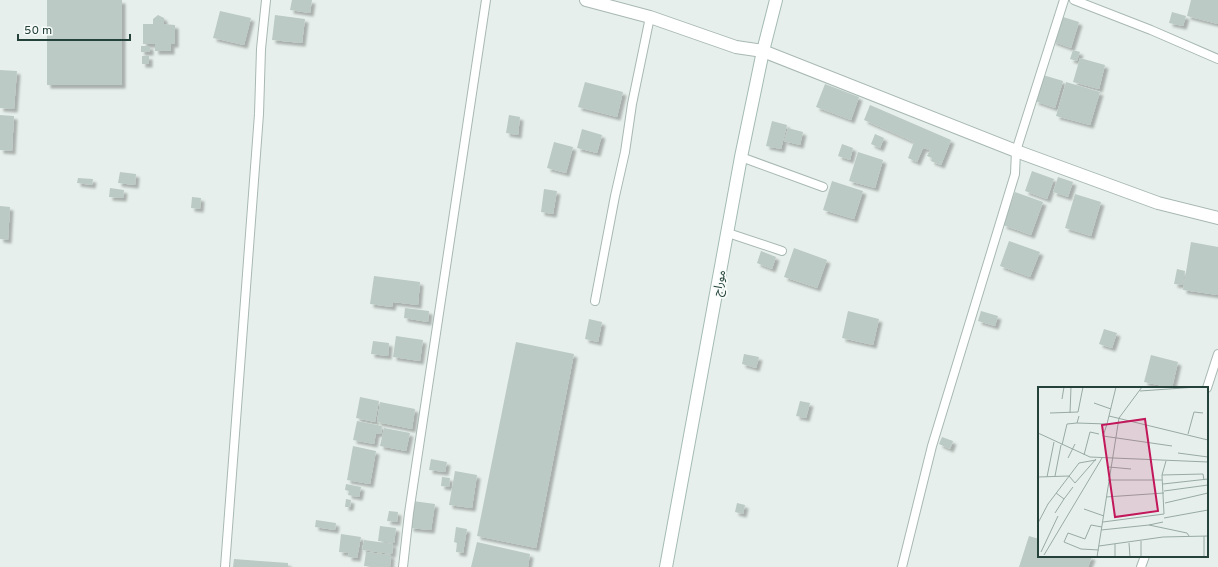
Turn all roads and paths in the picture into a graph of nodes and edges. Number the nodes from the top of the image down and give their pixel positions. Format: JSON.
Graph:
{"nodes":[{"id":1,"x":266,"y":0,"type":"edge"},
{"id":2,"x":486,"y":0,"type":"edge"},
{"id":3,"x":586,"y":0,"type":"edge"},
{"id":4,"x":776,"y":0,"type":"edge"},
{"id":5,"x":1064,"y":0,"type":"edge"},
{"id":6,"x":1074,"y":0,"type":"edge"},
{"id":7,"x":650,"y":17,"type":"junction"},
{"id":8,"x":763,"y":50,"type":"junction"},
{"id":9,"x":1218,"y":59,"type":"edge"},
{"id":10,"x":1016,"y":151,"type":"junction"},
{"id":11,"x":742,"y":157,"type":"junction"},
{"id":12,"x":823,"y":187,"type":"dead end"},
{"id":13,"x":1218,"y":218,"type":"edge"},
{"id":14,"x":728,"y":234,"type":"junction"},
{"id":15,"x":782,"y":251,"type":"dead end"},
{"id":16,"x":595,"y":301,"type":"dead end"},
{"id":17,"x":1218,"y":354,"type":"edge"},
{"id":18,"x":1207,"y":387,"type":"edge"},
{"id":19,"x":1146,"y":557,"type":"edge"},
{"id":20,"x":225,"y":567,"type":"edge"},
{"id":21,"x":403,"y":567,"type":"edge"},
{"id":22,"x":666,"y":567,"type":"edge"},
{"id":23,"x":902,"y":567,"type":"edge"},
{"id":24,"x":1141,"y":567,"type":"edge"}],
"edges":[{"from":1,"to":20,"type":"lane"},
{"from":2,"to":21,"type":"lane"},
{"from":3,"to":7,"type":"street"},
{"from":4,"to":8,"type":"street","name":"موراج"},
{"from":5,"to":10,"type":"lane"},
{"from":6,"to":9,"type":"lane"},
{"from":7,"to":8,"type":"street"},
{"from":7,"to":16,"type":"lane"},
{"from":8,"to":10,"type":"street"},
{"from":8,"to":11,"type":"street","name":"موراج"},
{"from":10,"to":13,"type":"street"},
{"from":10,"to":23,"type":"lane"},
{"from":11,"to":12,"type":"lane"},
{"from":11,"to":14,"type":"street","name":"موراج"},
{"from":14,"to":15,"type":"lane"},
{"from":14,"to":22,"type":"street","name":"موراج"},
{"from":17,"to":18,"type":"lane"},
{"from":19,"to":24,"type":"lane"}]}
